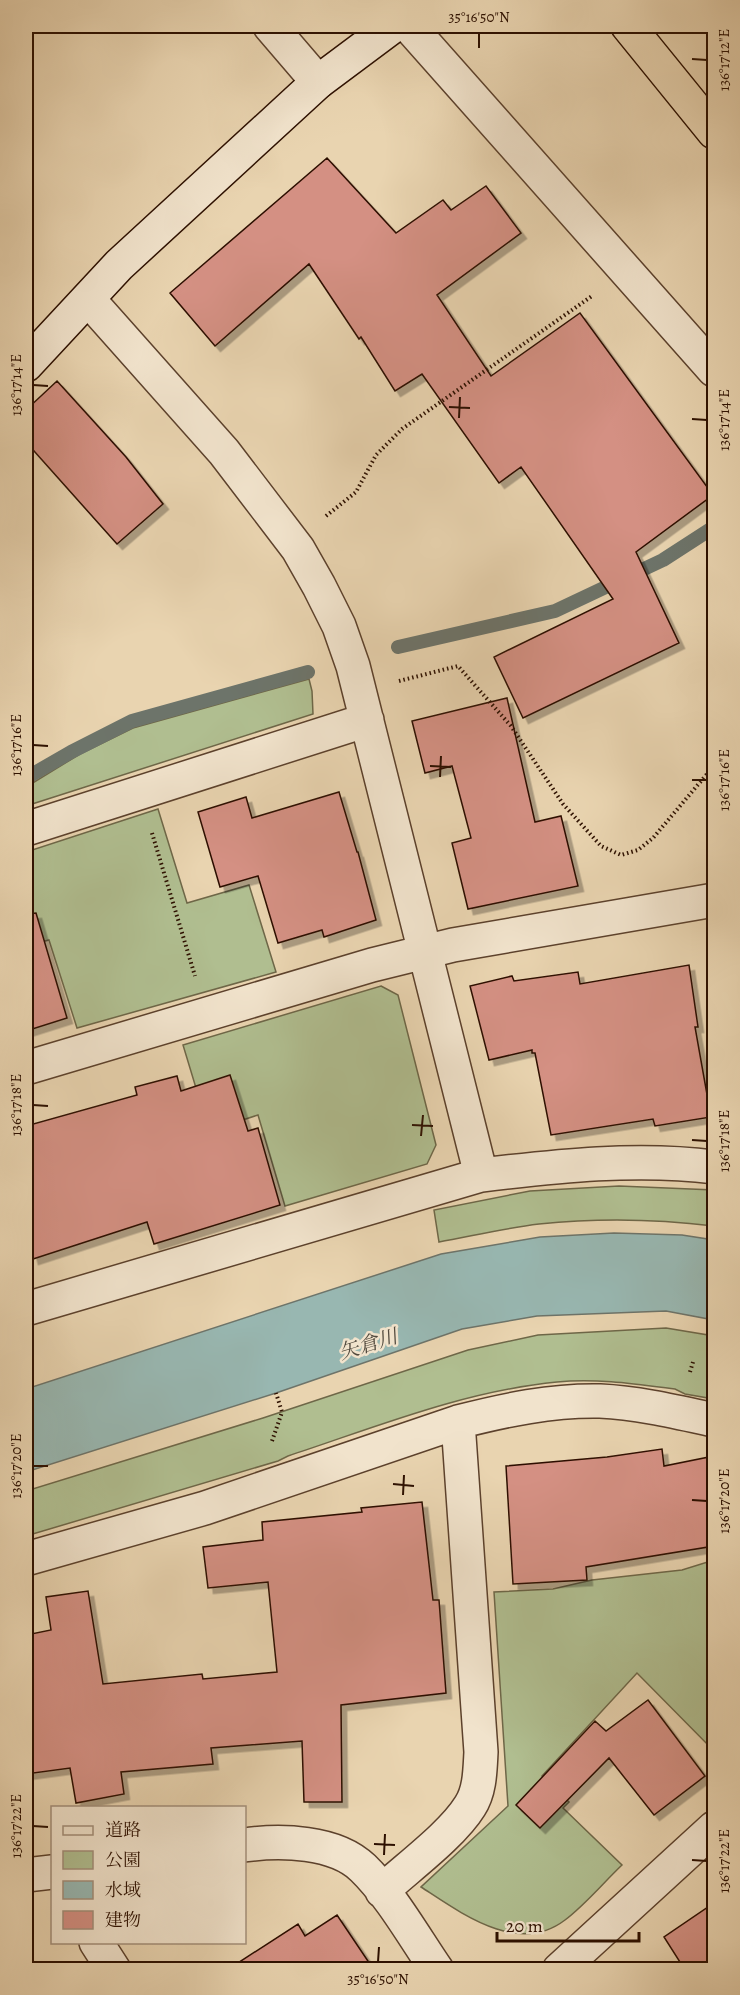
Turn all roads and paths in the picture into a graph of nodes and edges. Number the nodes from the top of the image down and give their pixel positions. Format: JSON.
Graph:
{"nodes":[{"id":1,"x":270,"y":26,"type":"edge"},
{"id":2,"x":393,"y":26,"type":"edge"},
{"id":3,"x":409,"y":26,"type":"edge"},
{"id":4,"x":628,"y":26,"type":"edge"},
{"id":5,"x":318,"y":82,"type":"junction"},
{"id":6,"x":714,"y":132,"type":"edge"},
{"id":7,"x":592,"y":295,"type":"dead end"},
{"id":8,"x":88,"y":299,"type":"junction"},
{"id":9,"x":26,"y":365,"type":"edge"},
{"id":10,"x":714,"y":370,"type":"edge"},
{"id":11,"x":321,"y":520,"type":"dead end"},
{"id":12,"x":389,"y":684,"type":"dead end"},
{"id":13,"x":367,"y":720,"type":"junction"},
{"id":14,"x":714,"y":770,"type":"edge"},
{"id":15,"x":150,"y":824,"type":"dead end"},
{"id":16,"x":26,"y":829,"type":"edge"},
{"id":17,"x":714,"y":900,"type":"edge"},
{"id":18,"x":424,"y":952,"type":"junction"},
{"id":19,"x":196,"y":979,"type":"dead end"},
{"id":20,"x":26,"y":1068,"type":"edge"},
{"id":21,"x":714,"y":1167,"type":"edge"},
{"id":22,"x":481,"y":1175,"type":"junction"},
{"id":23,"x":26,"y":1309,"type":"edge"},
{"id":24,"x":276,"y":1394,"type":"dead end"},
{"id":25,"x":714,"y":1420,"type":"edge"},
{"id":26,"x":458,"y":1422,"type":"junction"},
{"id":27,"x":271,"y":1443,"type":"dead end"},
{"id":28,"x":26,"y":1559,"type":"edge"},
{"id":29,"x":714,"y":1828,"type":"edge"},
{"id":30,"x":246,"y":1845,"type":"edge"},
{"id":31,"x":382,"y":1891,"type":"junction"},
{"id":32,"x":97,"y":1944,"type":"edge"},
{"id":33,"x":114,"y":1970,"type":"edge"},
{"id":34,"x":437,"y":1970,"type":"edge"},
{"id":35,"x":559,"y":1970,"type":"edge"}],
"edges":[{"from":1,"to":5,"type":"street"},
{"from":2,"to":5,"type":"street"},
{"from":3,"to":10,"type":"street"},
{"from":4,"to":6,"type":"highway"},
{"from":5,"to":8,"type":"street"},
{"from":7,"to":11,"type":"path"},
{"from":8,"to":9,"type":"street"},
{"from":8,"to":13,"type":"street"},
{"from":12,"to":14,"type":"path"},
{"from":13,"to":16,"type":"street"},
{"from":13,"to":18,"type":"street"},
{"from":15,"to":19,"type":"path"},
{"from":17,"to":18,"type":"street"},
{"from":18,"to":20,"type":"street"},
{"from":18,"to":22,"type":"street"},
{"from":21,"to":22,"type":"street"},
{"from":22,"to":23,"type":"street"},
{"from":24,"to":27,"type":"path"},
{"from":25,"to":26,"type":"street"},
{"from":26,"to":28,"type":"street"},
{"from":26,"to":31,"type":"street"},
{"from":29,"to":35,"type":"street"},
{"from":30,"to":31,"type":"street"},
{"from":31,"to":34,"type":"street"},
{"from":32,"to":33,"type":"street"}]}
